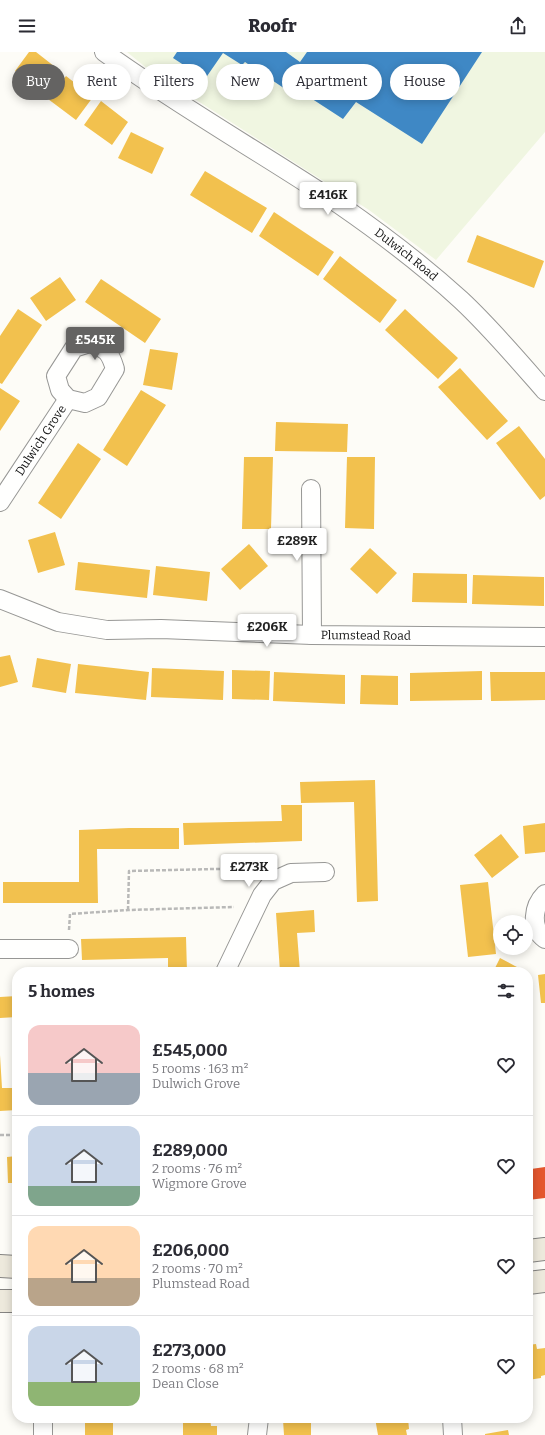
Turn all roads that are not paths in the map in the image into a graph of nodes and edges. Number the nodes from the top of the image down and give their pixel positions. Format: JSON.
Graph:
{"nodes":[{"id":1,"x":104,"y":52,"type":"edge"},
{"id":2,"x":545,"y":391,"type":"edge"},
{"id":3,"x":68,"y":399,"type":"dead end"},
{"id":4,"x":311,"y":489,"type":"dead end"},
{"id":5,"x":0,"y":502,"type":"edge"},
{"id":6,"x":0,"y":599,"type":"edge"},
{"id":7,"x":312,"y":635,"type":"junction"},
{"id":8,"x":545,"y":638,"type":"edge"},
{"id":9,"x":325,"y":872,"type":"dead end"},
{"id":10,"x":545,"y":894,"type":"edge"},
{"id":11,"x":545,"y":939,"type":"edge"},
{"id":12,"x":0,"y":949,"type":"edge"},
{"id":13,"x":69,"y":949,"type":"road end"},
{"id":14,"x":227,"y":967,"type":"edge"},
{"id":15,"x":545,"y":1249,"type":"edge"},
{"id":16,"x":533,"y":1250,"type":"edge"},
{"id":17,"x":0,"y":1266,"type":"edge"},
{"id":18,"x":12,"y":1266,"type":"edge"},
{"id":19,"x":545,"y":1281,"type":"edge"},
{"id":20,"x":533,"y":1282,"type":"edge"},
{"id":21,"x":12,"y":1301,"type":"edge"},
{"id":22,"x":0,"y":1302,"type":"edge"},
{"id":23,"x":43,"y":1423,"type":"edge"},
{"id":24,"x":258,"y":1423,"type":"edge"},
{"id":25,"x":452,"y":1423,"type":"edge"},
{"id":26,"x":44,"y":1435,"type":"edge"},
{"id":27,"x":257,"y":1435,"type":"edge"},
{"id":28,"x":453,"y":1435,"type":"edge"}],
"edges":[{"from":1,"to":2,"type":"street","name":"Dulwich Road"},
{"from":3,"to":5,"type":"street","name":"Dulwich Grove"},
{"from":4,"to":7,"type":"street"},
{"from":6,"to":7,"type":"street","name":"Plumstead Road"},
{"from":7,"to":8,"type":"street","name":"Plumstead Road"},
{"from":9,"to":14,"type":"street"},
{"from":10,"to":11,"type":"street"},
{"from":12,"to":13,"type":"street"},
{"from":15,"to":16,"type":"main road"},
{"from":17,"to":18,"type":"main road"},
{"from":19,"to":20,"type":"main road"},
{"from":21,"to":22,"type":"main road"},
{"from":23,"to":26,"type":"street"},
{"from":24,"to":27,"type":"street"},
{"from":25,"to":28,"type":"street"}]}
